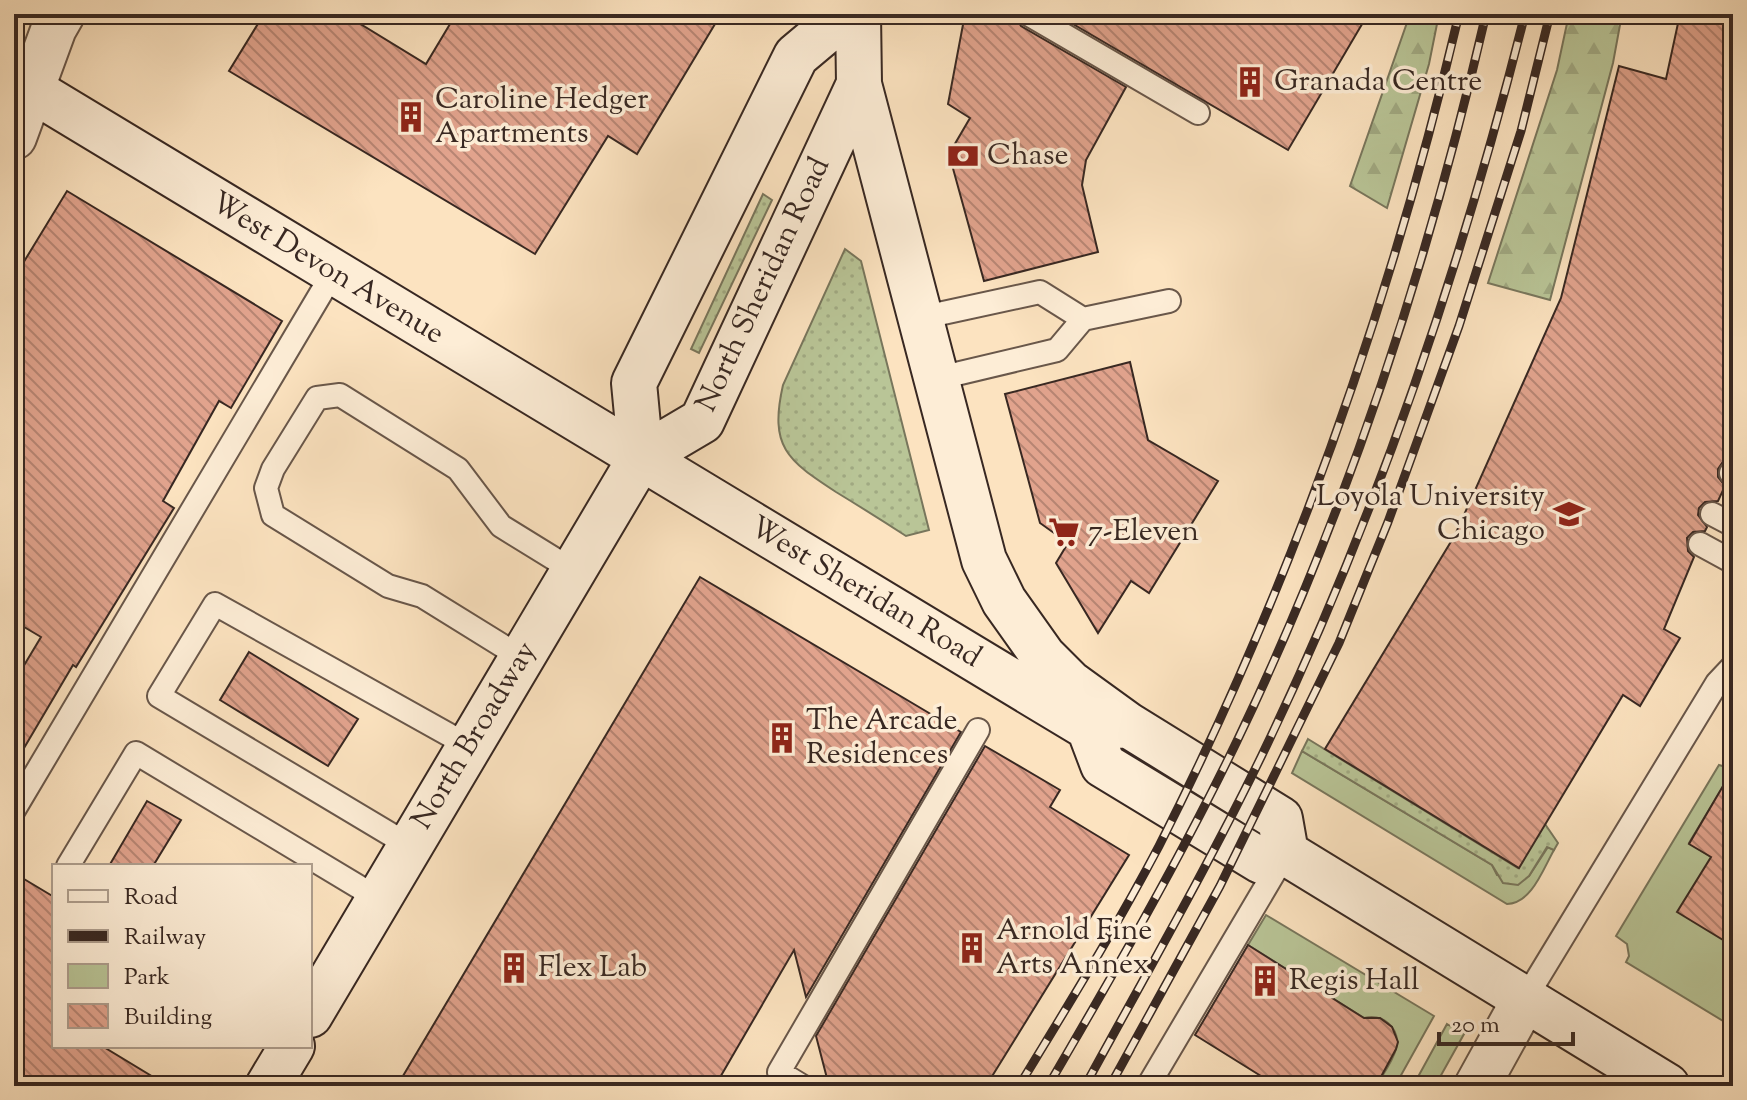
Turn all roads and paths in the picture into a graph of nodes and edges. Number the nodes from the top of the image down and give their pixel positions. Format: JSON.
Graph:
{"nodes":[{"id":1,"x":62,"y":14,"type":"edge"},
{"id":2,"x":846,"y":14,"type":"edge"},
{"id":3,"x":858,"y":14,"type":"edge"},
{"id":4,"x":1028,"y":14,"type":"edge"},
{"id":5,"x":23,"y":84,"type":"edge"},
{"id":6,"x":859,"y":84,"type":"junction"},
{"id":7,"x":1198,"y":113,"type":"dead end"},
{"id":8,"x":14,"y":137,"type":"edge"},
{"id":9,"x":333,"y":273,"type":"junction"},
{"id":10,"x":1169,"y":301,"type":"dead end"},
{"id":11,"x":920,"y":318,"type":"junction"},
{"id":12,"x":1083,"y":319,"type":"junction"},
{"id":13,"x":935,"y":379,"type":"junction"},
{"id":14,"x":641,"y":457,"type":"junction"},
{"id":15,"x":1712,"y":514,"type":"dead end"},
{"id":16,"x":1733,"y":525,"type":"edge"},
{"id":17,"x":1700,"y":544,"type":"dead end"},
{"id":18,"x":1733,"y":562,"type":"edge"},
{"id":19,"x":574,"y":571,"type":"junction"},
{"id":20,"x":522,"y":658,"type":"junction"},
{"id":21,"x":1733,"y":666,"type":"edge"},
{"id":22,"x":1108,"y":726,"type":"junction"},
{"id":23,"x":978,"y":730,"type":"dead end"},
{"id":24,"x":469,"y":746,"type":"junction"},
{"id":25,"x":14,"y":810,"type":"edge"},
{"id":26,"x":410,"y":846,"type":"junction"},
{"id":27,"x":1286,"y":853,"type":"junction"},
{"id":28,"x":69,"y":864,"type":"edge"},
{"id":29,"x":379,"y":899,"type":"junction"},
{"id":30,"x":1525,"y":999,"type":"junction"},
{"id":31,"x":312,"y":1012,"type":"edge"},
{"id":32,"x":291,"y":1048,"type":"edge"},
{"id":33,"x":268,"y":1086,"type":"edge"},
{"id":34,"x":802,"y":1086,"type":"edge"},
{"id":35,"x":1148,"y":1086,"type":"edge"},
{"id":36,"x":1477,"y":1086,"type":"edge"},
{"id":37,"x":1667,"y":1086,"type":"edge"}],
"edges":[{"from":1,"to":5,"type":"main road"},
{"from":2,"to":14,"type":"main road"},
{"from":3,"to":6,"type":"main road","name":"North Sheridan Road"},
{"from":4,"to":7,"type":"lane"},
{"from":5,"to":8,"type":"main road"},
{"from":5,"to":9,"type":"main road","name":"West Devon Avenue"},
{"from":6,"to":11,"type":"main road"},
{"from":6,"to":14,"type":"main road","name":"North Sheridan Road"},
{"from":9,"to":14,"type":"main road","name":"West Devon Avenue"},
{"from":9,"to":25,"type":"lane"},
{"from":10,"to":12,"type":"lane"},
{"from":11,"to":12,"type":"lane"},
{"from":11,"to":13,"type":"main road"},
{"from":12,"to":13,"type":"lane"},
{"from":13,"to":22,"type":"main road"},
{"from":14,"to":19,"type":"main road","name":"North Broadway"},
{"from":14,"to":22,"type":"main road","name":"West Sheridan Road"},
{"from":15,"to":16,"type":"lane"},
{"from":17,"to":18,"type":"lane"},
{"from":19,"to":20,"type":"main road","name":"North Broadway"},
{"from":19,"to":20,"type":"lane"},
{"from":20,"to":24,"type":"main road","name":"North Broadway"},
{"from":21,"to":30,"type":"lane"},
{"from":22,"to":27,"type":"main road"},
{"from":23,"to":34,"type":"lane"},
{"from":24,"to":26,"type":"main road","name":"North Broadway"},
{"from":24,"to":26,"type":"lane"},
{"from":26,"to":29,"type":"main road","name":"North Broadway"},
{"from":27,"to":30,"type":"main road"},
{"from":27,"to":35,"type":"lane"},
{"from":28,"to":29,"type":"lane"},
{"from":29,"to":31,"type":"main road","name":"North Broadway"},
{"from":30,"to":36,"type":"main road"},
{"from":30,"to":37,"type":"main road"},
{"from":32,"to":33,"type":"main road"}]}
